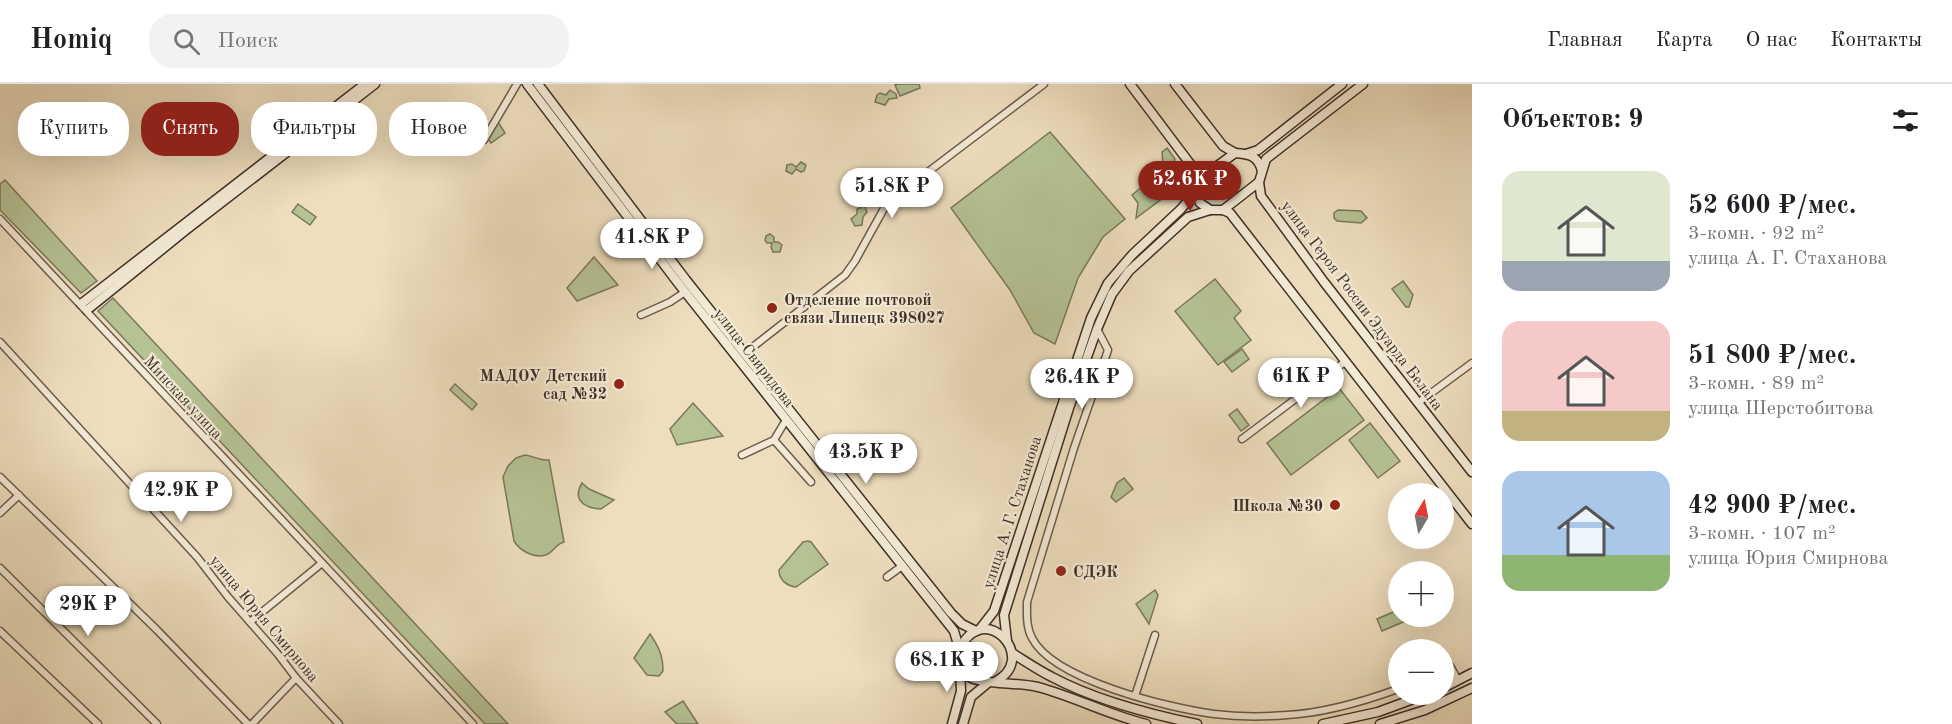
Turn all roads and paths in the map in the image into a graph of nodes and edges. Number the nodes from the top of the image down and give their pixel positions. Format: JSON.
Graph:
{"nodes":[{"id":1,"x":365,"y":84,"type":"edge"},
{"id":2,"x":375,"y":84,"type":"edge"},
{"id":3,"x":517,"y":84,"type":"edge"},
{"id":4,"x":527,"y":84,"type":"edge"},
{"id":5,"x":538,"y":84,"type":"edge"},
{"id":6,"x":1044,"y":84,"type":"edge"},
{"id":7,"x":1130,"y":84,"type":"edge"},
{"id":8,"x":1174,"y":84,"type":"edge"},
{"id":9,"x":1342,"y":84,"type":"edge"},
{"id":10,"x":1363,"y":84,"type":"edge"},
{"id":11,"x":488,"y":133,"type":"edge"},
{"id":12,"x":1235,"y":153,"type":"junction"},
{"id":13,"x":1245,"y":154,"type":"junction"},
{"id":14,"x":1262,"y":171,"type":"junction"},
{"id":15,"x":1198,"y":180,"type":"junction"},
{"id":16,"x":1259,"y":182,"type":"junction"},
{"id":17,"x":1195,"y":192,"type":"junction"},
{"id":18,"x":1210,"y":210,"type":"junction"},
{"id":19,"x":1223,"y":210,"type":"junction"},
{"id":20,"x":0,"y":219,"type":"edge"},
{"id":21,"x":685,"y":292,"type":"junction"},
{"id":22,"x":84,"y":307,"type":"junction"},
{"id":23,"x":641,"y":315,"type":"dead end"},
{"id":24,"x":1097,"y":329,"type":"junction"},
{"id":25,"x":0,"y":342,"type":"edge"},
{"id":26,"x":1092,"y":343,"type":"junction"},
{"id":27,"x":1108,"y":350,"type":"junction"},
{"id":28,"x":746,"y":353,"type":"junction"},
{"id":29,"x":1346,"y":362,"type":"junction"},
{"id":30,"x":1472,"y":363,"type":"edge"},
{"id":31,"x":1419,"y":402,"type":"junction"},
{"id":32,"x":786,"y":420,"type":"junction"},
{"id":33,"x":1242,"y":438,"type":"dead end"},
{"id":34,"x":774,"y":440,"type":"junction"},
{"id":35,"x":742,"y":455,"type":"dead end"},
{"id":36,"x":1472,"y":472,"type":"edge"},
{"id":37,"x":0,"y":477,"type":"edge"},
{"id":38,"x":811,"y":482,"type":"dead end"},
{"id":39,"x":19,"y":495,"type":"junction"},
{"id":40,"x":0,"y":513,"type":"edge"},
{"id":41,"x":1472,"y":524,"type":"edge"},
{"id":42,"x":322,"y":563,"type":"junction"},
{"id":43,"x":902,"y":566,"type":"junction"},
{"id":44,"x":0,"y":568,"type":"edge"},
{"id":45,"x":887,"y":577,"type":"dead end"},
{"id":46,"x":250,"y":622,"type":"junction"},
{"id":47,"x":978,"y":630,"type":"junction"},
{"id":48,"x":0,"y":631,"type":"edge"},
{"id":49,"x":1155,"y":634,"type":"dead end"},
{"id":50,"x":1007,"y":641,"type":"junction"},
{"id":51,"x":959,"y":648,"type":"junction"},
{"id":52,"x":1012,"y":653,"type":"junction"},
{"id":53,"x":960,"y":665,"type":"junction"},
{"id":54,"x":1454,"y":673,"type":"edge"},
{"id":55,"x":1472,"y":673,"type":"edge"},
{"id":56,"x":296,"y":678,"type":"junction"},
{"id":57,"x":1458,"y":680,"type":"junction"},
{"id":58,"x":992,"y":682,"type":"junction"},
{"id":59,"x":1454,"y":682,"type":"edge"},
{"id":60,"x":1472,"y":688,"type":"edge"},
{"id":61,"x":1388,"y":692,"type":"edge"},
{"id":62,"x":1135,"y":696,"type":"junction"},
{"id":63,"x":1397,"y":705,"type":"edge"},
{"id":64,"x":98,"y":724,"type":"edge"},
{"id":65,"x":157,"y":724,"type":"edge"},
{"id":66,"x":250,"y":724,"type":"edge"},
{"id":67,"x":339,"y":724,"type":"edge"},
{"id":68,"x":473,"y":724,"type":"edge"},
{"id":69,"x":952,"y":724,"type":"edge"},
{"id":70,"x":963,"y":724,"type":"edge"},
{"id":71,"x":1146,"y":724,"type":"edge"},
{"id":72,"x":1197,"y":724,"type":"edge"},
{"id":73,"x":1323,"y":724,"type":"edge"},
{"id":74,"x":1380,"y":724,"type":"edge"}],
"edges":[{"from":1,"to":22,"type":"street"},
{"from":2,"to":22,"type":"street"},
{"from":3,"to":11,"type":"street"},
{"from":4,"to":21,"type":"street","name":"улица Свиридова"},
{"from":5,"to":28,"type":"street","name":"улица Свиридова"},
{"from":6,"to":28,"type":"street"},
{"from":7,"to":15,"type":"street"},
{"from":8,"to":12,"type":"street"},
{"from":9,"to":13,"type":"street"},
{"from":10,"to":14,"type":"street"},
{"from":12,"to":13,"type":"street"},
{"from":12,"to":15,"type":"street"},
{"from":13,"to":14,"type":"street"},
{"from":14,"to":16,"type":"street"},
{"from":15,"to":17,"type":"street"},
{"from":16,"to":19,"type":"street"},
{"from":16,"to":31,"type":"street","name":"улица Героя России Эдуарда Белана"},
{"from":17,"to":18,"type":"street"},
{"from":17,"to":47,"type":"street","name":"улица А. Г. Стаханова"},
{"from":18,"to":19,"type":"street"},
{"from":18,"to":24,"type":"street","name":"улица А. Г. Стаханова"},
{"from":19,"to":29,"type":"street"},
{"from":20,"to":22,"type":"street","name":"Минская улица"},
{"from":21,"to":23,"type":"street"},
{"from":21,"to":32,"type":"street","name":"улица Свиридова"},
{"from":22,"to":42,"type":"street","name":"Минская улица"},
{"from":24,"to":26,"type":"street","name":"улица А. Г. Стаханова"},
{"from":24,"to":27,"type":"street"},
{"from":25,"to":46,"type":"street","name":"улица Юрия Смирнова"},
{"from":26,"to":27,"type":"street"},
{"from":26,"to":50,"type":"street","name":"улица А. Г. Стаханова"},
{"from":27,"to":62,"type":"street"},
{"from":28,"to":47,"type":"street","name":"улица Свиридова"},
{"from":29,"to":33,"type":"street"},
{"from":29,"to":41,"type":"street"},
{"from":30,"to":31,"type":"street"},
{"from":31,"to":36,"type":"street","name":"улица Героя России Эдуарда Белана"},
{"from":32,"to":34,"type":"street"},
{"from":32,"to":43,"type":"street","name":"улица Свиридова"},
{"from":34,"to":35,"type":"street"},
{"from":34,"to":38,"type":"street"},
{"from":37,"to":39,"type":"street"},
{"from":39,"to":40,"type":"street"},
{"from":39,"to":66,"type":"street"},
{"from":42,"to":46,"type":"street"},
{"from":42,"to":68,"type":"street","name":"Минская улица"},
{"from":43,"to":45,"type":"street"},
{"from":43,"to":51,"type":"street","name":"улица Свиридова"},
{"from":44,"to":65,"type":"street"},
{"from":46,"to":56,"type":"street","name":"улица Юрия Смирнова"},
{"from":47,"to":50,"type":"street"},
{"from":47,"to":51,"type":"street"},
{"from":48,"to":64,"type":"street"},
{"from":49,"to":62,"type":"street"},
{"from":50,"to":52,"type":"street"},
{"from":51,"to":53,"type":"street"},
{"from":52,"to":58,"type":"street"},
{"from":52,"to":72,"type":"street"},
{"from":53,"to":58,"type":"street"},
{"from":53,"to":69,"type":"street"},
{"from":54,"to":57,"type":"street"},
{"from":55,"to":57,"type":"street"},
{"from":56,"to":66,"type":"street"},
{"from":56,"to":67,"type":"street","name":"улица Юрия Смирнова"},
{"from":57,"to":59,"type":"street"},
{"from":58,"to":70,"type":"street"},
{"from":58,"to":71,"type":"street"},
{"from":60,"to":74,"type":"street"},
{"from":61,"to":62,"type":"street"},
{"from":63,"to":73,"type":"street"}]}
